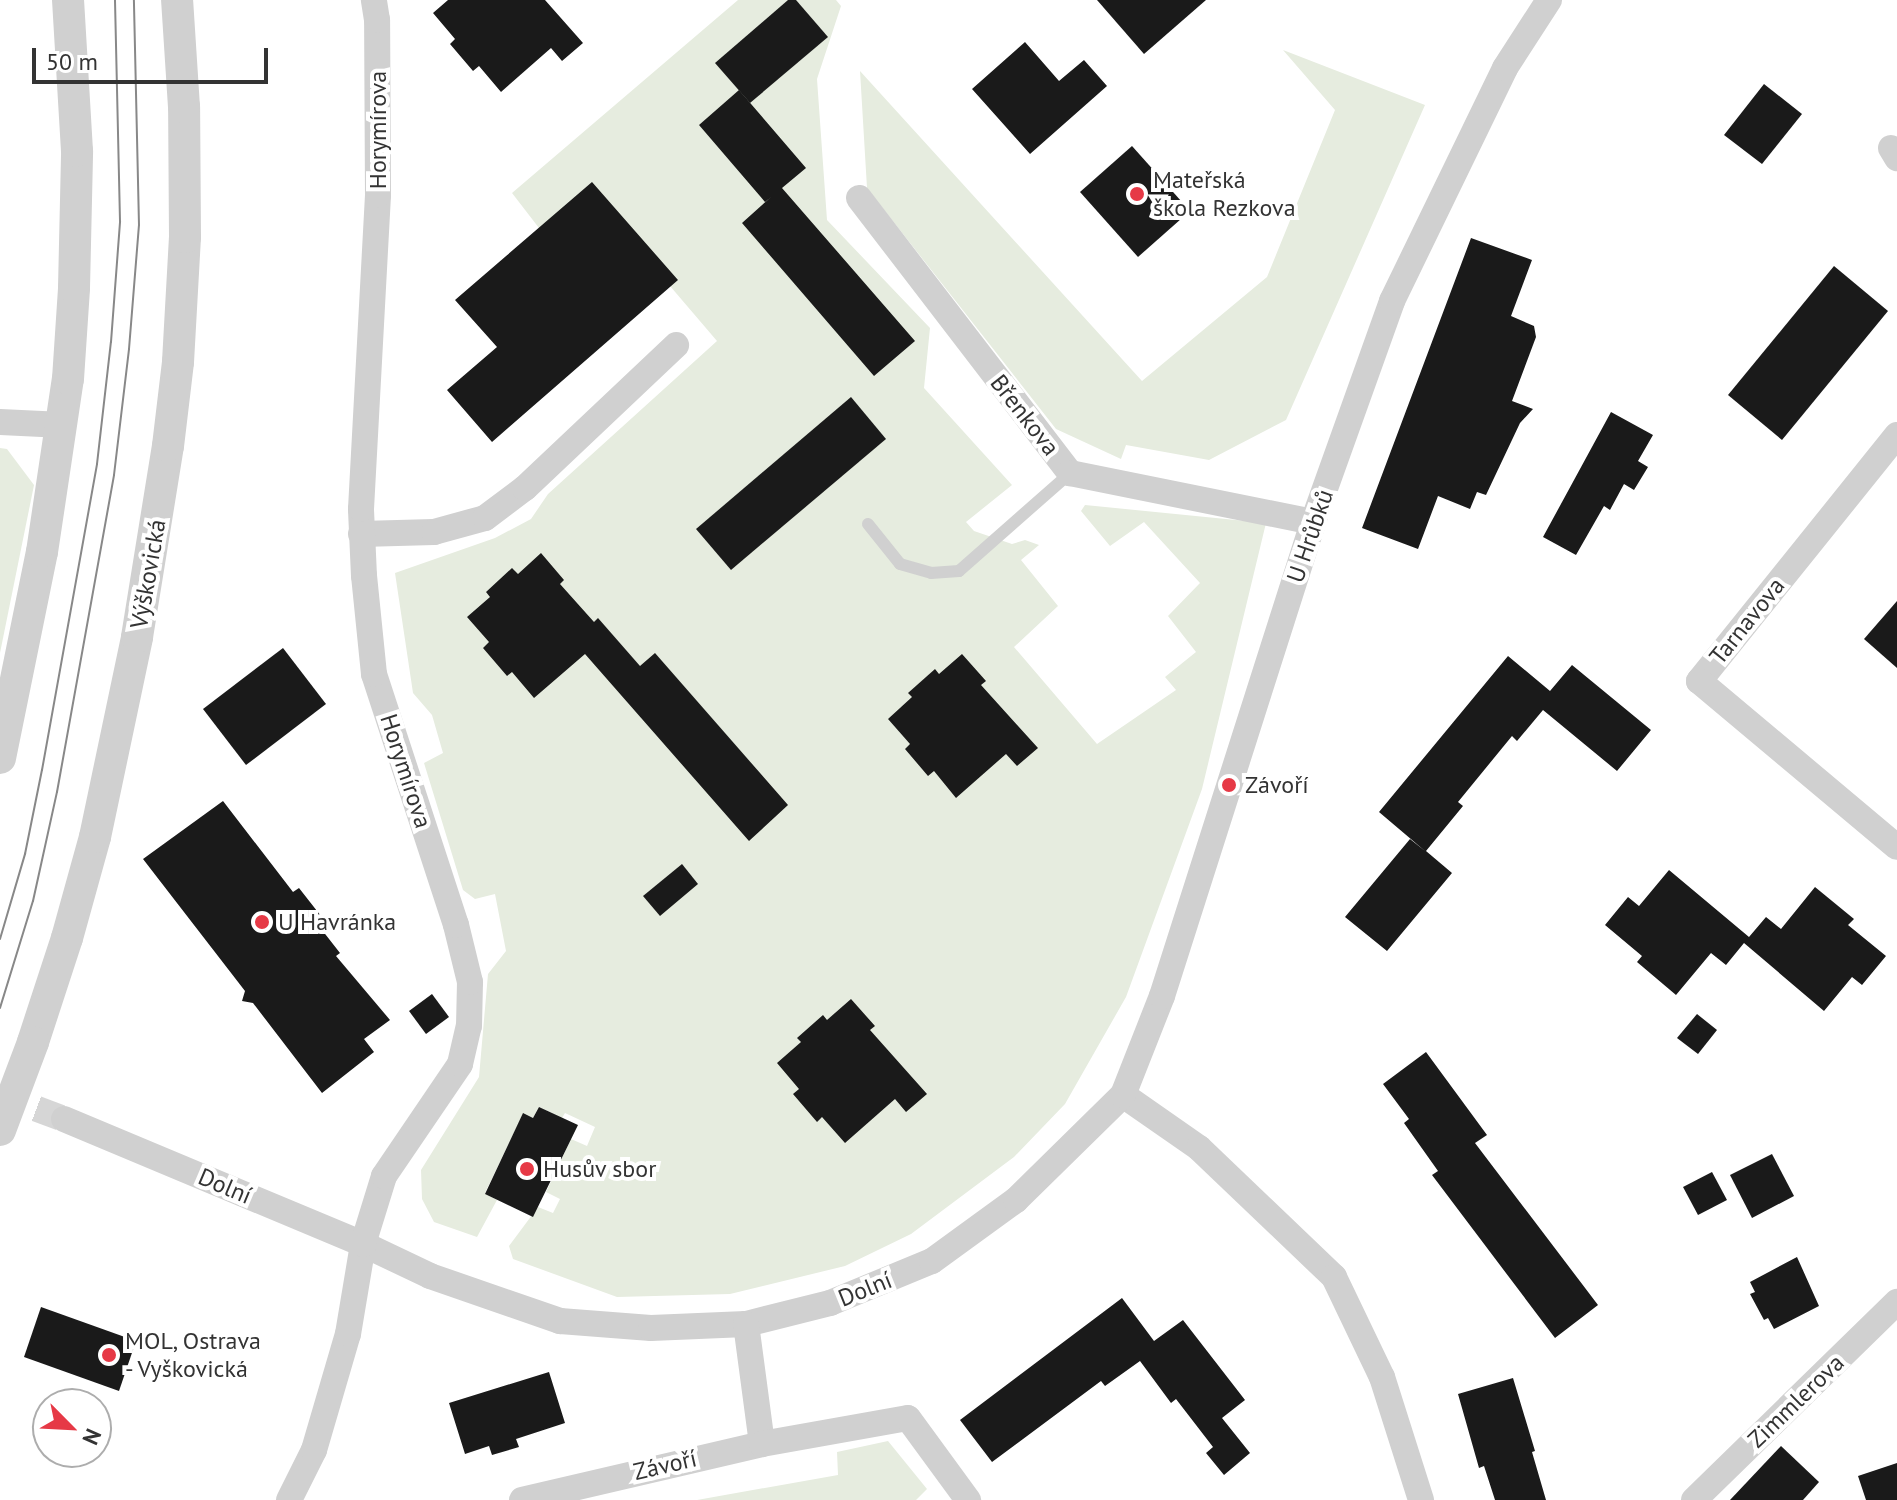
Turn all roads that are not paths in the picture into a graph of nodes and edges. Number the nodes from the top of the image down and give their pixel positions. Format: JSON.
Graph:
{"nodes":[{"id":1,"x":68,"y":0,"type":"edge"},
{"id":2,"x":177,"y":0,"type":"edge"},
{"id":3,"x":374,"y":0,"type":"edge"},
{"id":4,"x":1549,"y":0,"type":"edge"},
{"id":5,"x":859,"y":198,"type":"dead end"},
{"id":6,"x":676,"y":345,"type":"dead end"},
{"id":7,"x":0,"y":422,"type":"edge"},
{"id":8,"x":63,"y":425,"type":"junction"},
{"id":9,"x":1897,"y":435,"type":"edge"},
{"id":10,"x":1070,"y":473,"type":"junction"},
{"id":11,"x":1313,"y":522,"type":"junction"},
{"id":12,"x":868,"y":524,"type":"dead end"},
{"id":13,"x":361,"y":534,"type":"junction"},
{"id":14,"x":0,"y":758,"type":"edge"},
{"id":15,"x":1897,"y":847,"type":"edge"},
{"id":16,"x":1123,"y":1095,"type":"junction"},
{"id":17,"x":64,"y":1119,"type":"tunnel mouth"},
{"id":18,"x":0,"y":1130,"type":"edge"},
{"id":19,"x":363,"y":1244,"type":"junction"},
{"id":20,"x":1897,"y":1302,"type":"edge"},
{"id":21,"x":746,"y":1324,"type":"junction"},
{"id":22,"x":762,"y":1444,"type":"junction"},
{"id":23,"x":289,"y":1500,"type":"edge"},
{"id":24,"x":522,"y":1500,"type":"edge"},
{"id":25,"x":968,"y":1500,"type":"edge"},
{"id":26,"x":1421,"y":1500,"type":"edge"},
{"id":27,"x":1694,"y":1500,"type":"edge"}],
"edges":[{"from":1,"to":8,"type":"street"},
{"from":2,"to":18,"type":"street","name":"Výškovická","bridge":true},
{"from":3,"to":13,"type":"street","name":"Horymírova"},
{"from":4,"to":11,"type":"street","name":"U Hrůbků"},
{"from":5,"to":10,"type":"street","name":"Břenkova"},
{"from":6,"to":13,"type":"street"},
{"from":7,"to":8,"type":"street"},
{"from":8,"to":14,"type":"street"},
{"from":9,"to":15,"type":"street","name":"Tarnavova"},
{"from":10,"to":11,"type":"street","name":"Břenkova"},
{"from":10,"to":12,"type":"lane"},
{"from":11,"to":16,"type":"street","name":"U Hrůbků"},
{"from":13,"to":19,"type":"street","name":"Horymírova"},
{"from":16,"to":21,"type":"street","name":"Dolní"},
{"from":16,"to":26,"type":"street"},
{"from":17,"to":19,"type":"street","name":"Dolní"},
{"from":19,"to":21,"type":"street","name":"Dolní"},
{"from":19,"to":23,"type":"street","name":"Horymírova"},
{"from":20,"to":27,"type":"street","name":"Zimmlerova"},
{"from":21,"to":22,"type":"street"},
{"from":22,"to":24,"type":"street","name":"Závoří"},
{"from":22,"to":25,"type":"street","name":"Závoří"}]}
